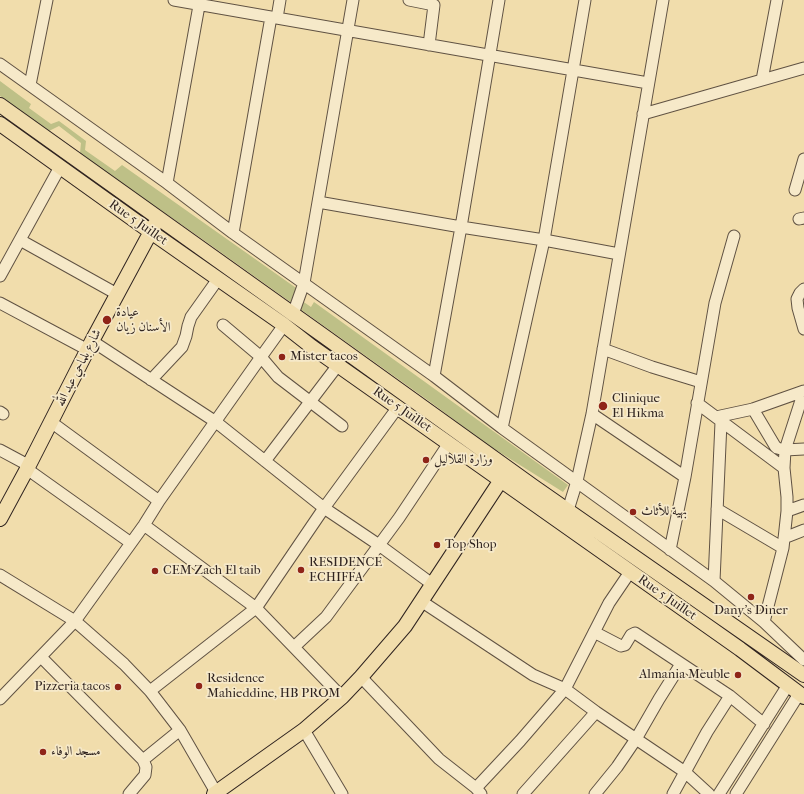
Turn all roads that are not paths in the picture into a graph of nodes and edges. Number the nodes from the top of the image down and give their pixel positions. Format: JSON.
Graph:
{"nodes":[{"id":1,"x":47,"y":0,"type":"edge"},
{"id":2,"x":174,"y":0,"type":"edge"},
{"id":3,"x":280,"y":0,"type":"edge"},
{"id":4,"x":353,"y":0,"type":"edge"},
{"id":5,"x":409,"y":0,"type":"edge"},
{"id":6,"x":499,"y":0,"type":"edge"},
{"id":7,"x":585,"y":0,"type":"edge"},
{"id":8,"x":663,"y":0,"type":"edge"},
{"id":9,"x":777,"y":0,"type":"edge"},
{"id":10,"x":200,"y":2,"type":"edge"},
{"id":11,"x":274,"y":17,"type":"junction"},
{"id":12,"x":348,"y":30,"type":"junction"},
{"id":13,"x":429,"y":44,"type":"junction"},
{"id":14,"x":489,"y":55,"type":"junction"},
{"id":15,"x":0,"y":64,"type":"edge"},
{"id":16,"x":804,"y":68,"type":"edge"},
{"id":17,"x":572,"y":70,"type":"junction"},
{"id":18,"x":762,"y":80,"type":"junction"},
{"id":19,"x":648,"y":83,"type":"junction"},
{"id":20,"x":30,"y":85,"type":"junction"},
{"id":21,"x":0,"y":105,"type":"edge"},
{"id":22,"x":643,"y":114,"type":"junction"},
{"id":23,"x":0,"y":124,"type":"edge"},
{"id":24,"x":804,"y":159,"type":"edge"},
{"id":25,"x":60,"y":167,"type":"junction"},
{"id":26,"x":167,"y":183,"type":"junction"},
{"id":27,"x":795,"y":190,"type":"dead end"},
{"id":28,"x":318,"y":202,"type":"junction"},
{"id":29,"x":158,"y":219,"type":"junction"},
{"id":30,"x":461,"y":228,"type":"junction"},
{"id":31,"x":151,"y":232,"type":"junction"},
{"id":32,"x":233,"y":233,"type":"junction"},
{"id":33,"x":734,"y":236,"type":"dead end"},
{"id":34,"x":20,"y":240,"type":"junction"},
{"id":35,"x":544,"y":240,"type":"junction"},
{"id":36,"x":619,"y":254,"type":"junction"},
{"id":37,"x":0,"y":276,"type":"edge"},
{"id":38,"x":218,"y":279,"type":"junction"},
{"id":39,"x":304,"y":283,"type":"junction"},
{"id":40,"x":804,"y":289,"type":"edge"},
{"id":41,"x":117,"y":294,"type":"junction"},
{"id":42,"x":0,"y":304,"type":"edge"},
{"id":43,"x":293,"y":314,"type":"junction"},
{"id":44,"x":223,"y":325,"type":"dead end"},
{"id":45,"x":284,"y":325,"type":"junction"},
{"id":46,"x":804,"y":329,"type":"edge"},
{"id":47,"x":90,"y":346,"type":"junction"},
{"id":48,"x":603,"y":349,"type":"junction"},
{"id":49,"x":261,"y":357,"type":"junction"},
{"id":50,"x":338,"y":365,"type":"junction"},
{"id":51,"x":434,"y":376,"type":"junction"},
{"id":52,"x":151,"y":380,"type":"junction"},
{"id":53,"x":701,"y":382,"type":"junction"},
{"id":54,"x":804,"y":391,"type":"edge"},
{"id":55,"x":310,"y":401,"type":"junction"},
{"id":56,"x":697,"y":403,"type":"junction"},
{"id":57,"x":398,"y":407,"type":"junction"},
{"id":58,"x":753,"y":409,"type":"junction"},
{"id":59,"x":592,"y":414,"type":"junction"},
{"id":60,"x":719,"y":419,"type":"junction"},
{"id":61,"x":51,"y":422,"type":"junction"},
{"id":62,"x":216,"y":422,"type":"junction"},
{"id":63,"x":342,"y":426,"type":"dead end"},
{"id":64,"x":502,"y":428,"type":"junction"},
{"id":65,"x":449,"y":443,"type":"junction"},
{"id":66,"x":804,"y":449,"type":"edge"},
{"id":67,"x":0,"y":450,"type":"edge"},
{"id":68,"x":785,"y":450,"type":"junction"},
{"id":69,"x":264,"y":461,"type":"junction"},
{"id":70,"x":28,"y":467,"type":"junction"},
{"id":71,"x":506,"y":467,"type":"junction"},
{"id":72,"x":784,"y":468,"type":"junction"},
{"id":73,"x":685,"y":477,"type":"junction"},
{"id":74,"x":501,"y":480,"type":"junction"},
{"id":75,"x":577,"y":481,"type":"junction"},
{"id":76,"x":159,"y":501,"type":"junction"},
{"id":77,"x":804,"y":506,"type":"edge"},
{"id":78,"x":324,"y":508,"type":"junction"},
{"id":79,"x":717,"y":509,"type":"junction"},
{"id":80,"x":568,"y":510,"type":"junction"},
{"id":81,"x":788,"y":511,"type":"junction"},
{"id":82,"x":0,"y":519,"type":"edge"},
{"id":83,"x":144,"y":525,"type":"junction"},
{"id":84,"x":804,"y":530,"type":"edge"},
{"id":85,"x":130,"y":542,"type":"junction"},
{"id":86,"x":783,"y":543,"type":"junction"},
{"id":87,"x":379,"y":545,"type":"junction"},
{"id":88,"x":670,"y":550,"type":"junction"},
{"id":89,"x":630,"y":572,"type":"junction"},
{"id":90,"x":0,"y":575,"type":"edge"},
{"id":91,"x":714,"y":581,"type":"junction"},
{"id":92,"x":432,"y":584,"type":"junction"},
{"id":93,"x":421,"y":601,"type":"junction"},
{"id":94,"x":256,"y":608,"type":"junction"},
{"id":95,"x":75,"y":621,"type":"junction"},
{"id":96,"x":764,"y":622,"type":"junction"},
{"id":97,"x":594,"y":632,"type":"junction"},
{"id":98,"x":294,"y":647,"type":"junction"},
{"id":99,"x":41,"y":657,"type":"junction"},
{"id":100,"x":804,"y":660,"type":"edge"},
{"id":101,"x":681,"y":664,"type":"junction"},
{"id":102,"x":804,"y":675,"type":"edge"},
{"id":103,"x":361,"y":677,"type":"junction"},
{"id":104,"x":564,"y":689,"type":"junction"},
{"id":105,"x":150,"y":691,"type":"junction"},
{"id":106,"x":800,"y":694,"type":"edge"},
{"id":107,"x":730,"y":696,"type":"junction"},
{"id":108,"x":342,"y":697,"type":"junction"},
{"id":109,"x":0,"y":699,"type":"edge"},
{"id":110,"x":596,"y":712,"type":"junction"},
{"id":111,"x":764,"y":724,"type":"junction"},
{"id":112,"x":180,"y":730,"type":"junction"},
{"id":113,"x":304,"y":730,"type":"junction"},
{"id":114,"x":636,"y":739,"type":"junction"},
{"id":115,"x":144,"y":760,"type":"junction"},
{"id":116,"x":685,"y":772,"type":"junction"},
{"id":117,"x":478,"y":791,"type":"edge"},
{"id":118,"x":216,"y":793,"type":"edge"},
{"id":119,"x":129,"y":794,"type":"edge"},
{"id":120,"x":342,"y":794,"type":"edge"},
{"id":121,"x":523,"y":794,"type":"edge"},
{"id":122,"x":595,"y":794,"type":"edge"},
{"id":123,"x":673,"y":794,"type":"edge"},
{"id":124,"x":709,"y":794,"type":"edge"},
{"id":125,"x":720,"y":794,"type":"edge"},
{"id":126,"x":736,"y":794,"type":"edge"}],
"edges":[{"from":1,"to":20,"type":"street"},
{"from":2,"to":10,"type":"street"},
{"from":3,"to":11,"type":"street"},
{"from":4,"to":12,"type":"street"},
{"from":5,"to":13,"type":"street"},
{"from":6,"to":14,"type":"street"},
{"from":7,"to":17,"type":"street"},
{"from":8,"to":19,"type":"street"},
{"from":9,"to":18,"type":"street"},
{"from":10,"to":11,"type":"street"},
{"from":10,"to":26,"type":"street"},
{"from":11,"to":12,"type":"street"},
{"from":11,"to":32,"type":"street"},
{"from":12,"to":13,"type":"street"},
{"from":12,"to":28,"type":"street"},
{"from":13,"to":14,"type":"street"},
{"from":14,"to":17,"type":"street"},
{"from":14,"to":30,"type":"street"},
{"from":15,"to":20,"type":"street"},
{"from":16,"to":18,"type":"street"},
{"from":17,"to":19,"type":"street"},
{"from":17,"to":35,"type":"street"},
{"from":18,"to":22,"type":"street"},
{"from":19,"to":22,"type":"street"},
{"from":20,"to":26,"type":"street"},
{"from":21,"to":29,"type":"main road","name":"Rue 5 Juillet"},
{"from":22,"to":36,"type":"street"},
{"from":23,"to":25,"type":"main road","name":"Rue 5 Juillet"},
{"from":24,"to":27,"type":"street"},
{"from":25,"to":31,"type":"main road","name":"Rue 5 Juillet"},
{"from":25,"to":34,"type":"street"},
{"from":26,"to":32,"type":"street"},
{"from":28,"to":30,"type":"street"},
{"from":28,"to":39,"type":"street"},
{"from":29,"to":31,"type":"main road","name":"شارع بلماحي عبد الله"},
{"from":29,"to":43,"type":"main road","name":"Rue 5 Juillet"},
{"from":30,"to":35,"type":"street"},
{"from":30,"to":51,"type":"street"},
{"from":31,"to":38,"type":"main road","name":"Rue 5 Juillet"},
{"from":31,"to":41,"type":"main road","name":"شارع بلماحي عبد الله"},
{"from":32,"to":39,"type":"street"},
{"from":33,"to":53,"type":"street"},
{"from":34,"to":37,"type":"street"},
{"from":34,"to":41,"type":"street"},
{"from":35,"to":36,"type":"street"},
{"from":35,"to":64,"type":"street"},
{"from":36,"to":48,"type":"street"},
{"from":38,"to":45,"type":"main road","name":"Rue 5 Juillet"},
{"from":38,"to":52,"type":"street"},
{"from":39,"to":43,"type":"street"},
{"from":39,"to":51,"type":"street"},
{"from":40,"to":46,"type":"street"},
{"from":41,"to":47,"type":"main road","name":"شارع بلماحي عبد الله"},
{"from":42,"to":47,"type":"street"},
{"from":43,"to":71,"type":"main road","name":"Rue 5 Juillet"},
{"from":44,"to":49,"type":"street"},
{"from":45,"to":49,"type":"street"},
{"from":45,"to":50,"type":"main road","name":"Rue 5 Juillet"},
{"from":47,"to":52,"type":"street"},
{"from":47,"to":61,"type":"main road","name":"شارع بلماحي عبد الله"},
{"from":48,"to":53,"type":"street"},
{"from":48,"to":59,"type":"street"},
{"from":49,"to":55,"type":"street"},
{"from":49,"to":62,"type":"street"},
{"from":50,"to":55,"type":"street"},
{"from":50,"to":57,"type":"main road","name":"Rue 5 Juillet"},
{"from":51,"to":64,"type":"street"},
{"from":52,"to":62,"type":"street"},
{"from":53,"to":56,"type":"street"},
{"from":54,"to":58,"type":"street"},
{"from":54,"to":68,"type":"street"},
{"from":55,"to":63,"type":"street"},
{"from":55,"to":69,"type":"street"},
{"from":56,"to":60,"type":"street"},
{"from":56,"to":73,"type":"street"},
{"from":57,"to":65,"type":"main road","name":"Rue 5 Juillet"},
{"from":57,"to":78,"type":"street"},
{"from":58,"to":60,"type":"street"},
{"from":58,"to":68,"type":"street"},
{"from":59,"to":73,"type":"street"},
{"from":59,"to":75,"type":"street"},
{"from":60,"to":72,"type":"street"},
{"from":60,"to":79,"type":"street"},
{"from":61,"to":70,"type":"main road","name":"شارع بلماحي عبد الله"},
{"from":61,"to":76,"type":"street"},
{"from":62,"to":69,"type":"street"},
{"from":62,"to":76,"type":"street"},
{"from":64,"to":75,"type":"street"},
{"from":65,"to":74,"type":"main road","name":"Rue 5 Juillet"},
{"from":65,"to":87,"type":"street"},
{"from":66,"to":68,"type":"street"},
{"from":67,"to":70,"type":"street"},
{"from":68,"to":72,"type":"street"},
{"from":69,"to":78,"type":"street"},
{"from":70,"to":82,"type":"main road","name":"شارع بلماحي عبد الله"},
{"from":70,"to":85,"type":"street"},
{"from":71,"to":74,"type":"main road"},
{"from":71,"to":80,"type":"main road","name":"Rue 5 Juillet"},
{"from":72,"to":81,"type":"street"},
{"from":73,"to":88,"type":"street"},
{"from":74,"to":89,"type":"main road","name":"Rue 5 Juillet"},
{"from":74,"to":92,"type":"main road"},
{"from":75,"to":80,"type":"street"},
{"from":75,"to":88,"type":"street"},
{"from":76,"to":83,"type":"street"},
{"from":77,"to":81,"type":"street"},
{"from":78,"to":87,"type":"street"},
{"from":78,"to":94,"type":"street"},
{"from":79,"to":86,"type":"street"},
{"from":79,"to":91,"type":"street"},
{"from":80,"to":102,"type":"main road","name":"Rue 5 Juillet"},
{"from":81,"to":86,"type":"street"},
{"from":83,"to":85,"type":"street"},
{"from":83,"to":94,"type":"street"},
{"from":84,"to":86,"type":"street"},
{"from":85,"to":95,"type":"street"},
{"from":86,"to":96,"type":"street"},
{"from":87,"to":92,"type":"street"},
{"from":87,"to":98,"type":"street"},
{"from":88,"to":91,"type":"street"},
{"from":89,"to":97,"type":"street"},
{"from":89,"to":106,"type":"main road","name":"Rue 5 Juillet"},
{"from":90,"to":95,"type":"street"},
{"from":91,"to":96,"type":"street"},
{"from":92,"to":93,"type":"main road"},
{"from":93,"to":103,"type":"main road"},
{"from":93,"to":104,"type":"street"},
{"from":94,"to":98,"type":"street"},
{"from":94,"to":105,"type":"street"},
{"from":95,"to":99,"type":"street"},
{"from":95,"to":105,"type":"street"},
{"from":96,"to":100,"type":"street"},
{"from":97,"to":101,"type":"street"},
{"from":97,"to":104,"type":"street"},
{"from":98,"to":108,"type":"street"},
{"from":99,"to":109,"type":"street"},
{"from":99,"to":115,"type":"street"},
{"from":101,"to":107,"type":"street"},
{"from":101,"to":114,"type":"street"},
{"from":103,"to":108,"type":"main road"},
{"from":103,"to":117,"type":"street"},
{"from":104,"to":110,"type":"street"},
{"from":104,"to":117,"type":"street"},
{"from":105,"to":112,"type":"street"},
{"from":106,"to":111,"type":"street"},
{"from":106,"to":126,"type":"street"},
{"from":107,"to":111,"type":"street"},
{"from":107,"to":116,"type":"street"},
{"from":108,"to":113,"type":"main road"},
{"from":110,"to":114,"type":"street"},
{"from":110,"to":121,"type":"street"},
{"from":111,"to":125,"type":"street"},
{"from":112,"to":115,"type":"street"},
{"from":112,"to":118,"type":"street"},
{"from":113,"to":118,"type":"main road"},
{"from":113,"to":120,"type":"street"},
{"from":114,"to":116,"type":"street"},
{"from":114,"to":122,"type":"street"},
{"from":115,"to":119,"type":"street"},
{"from":116,"to":123,"type":"street"},
{"from":116,"to":124,"type":"street"}]}
